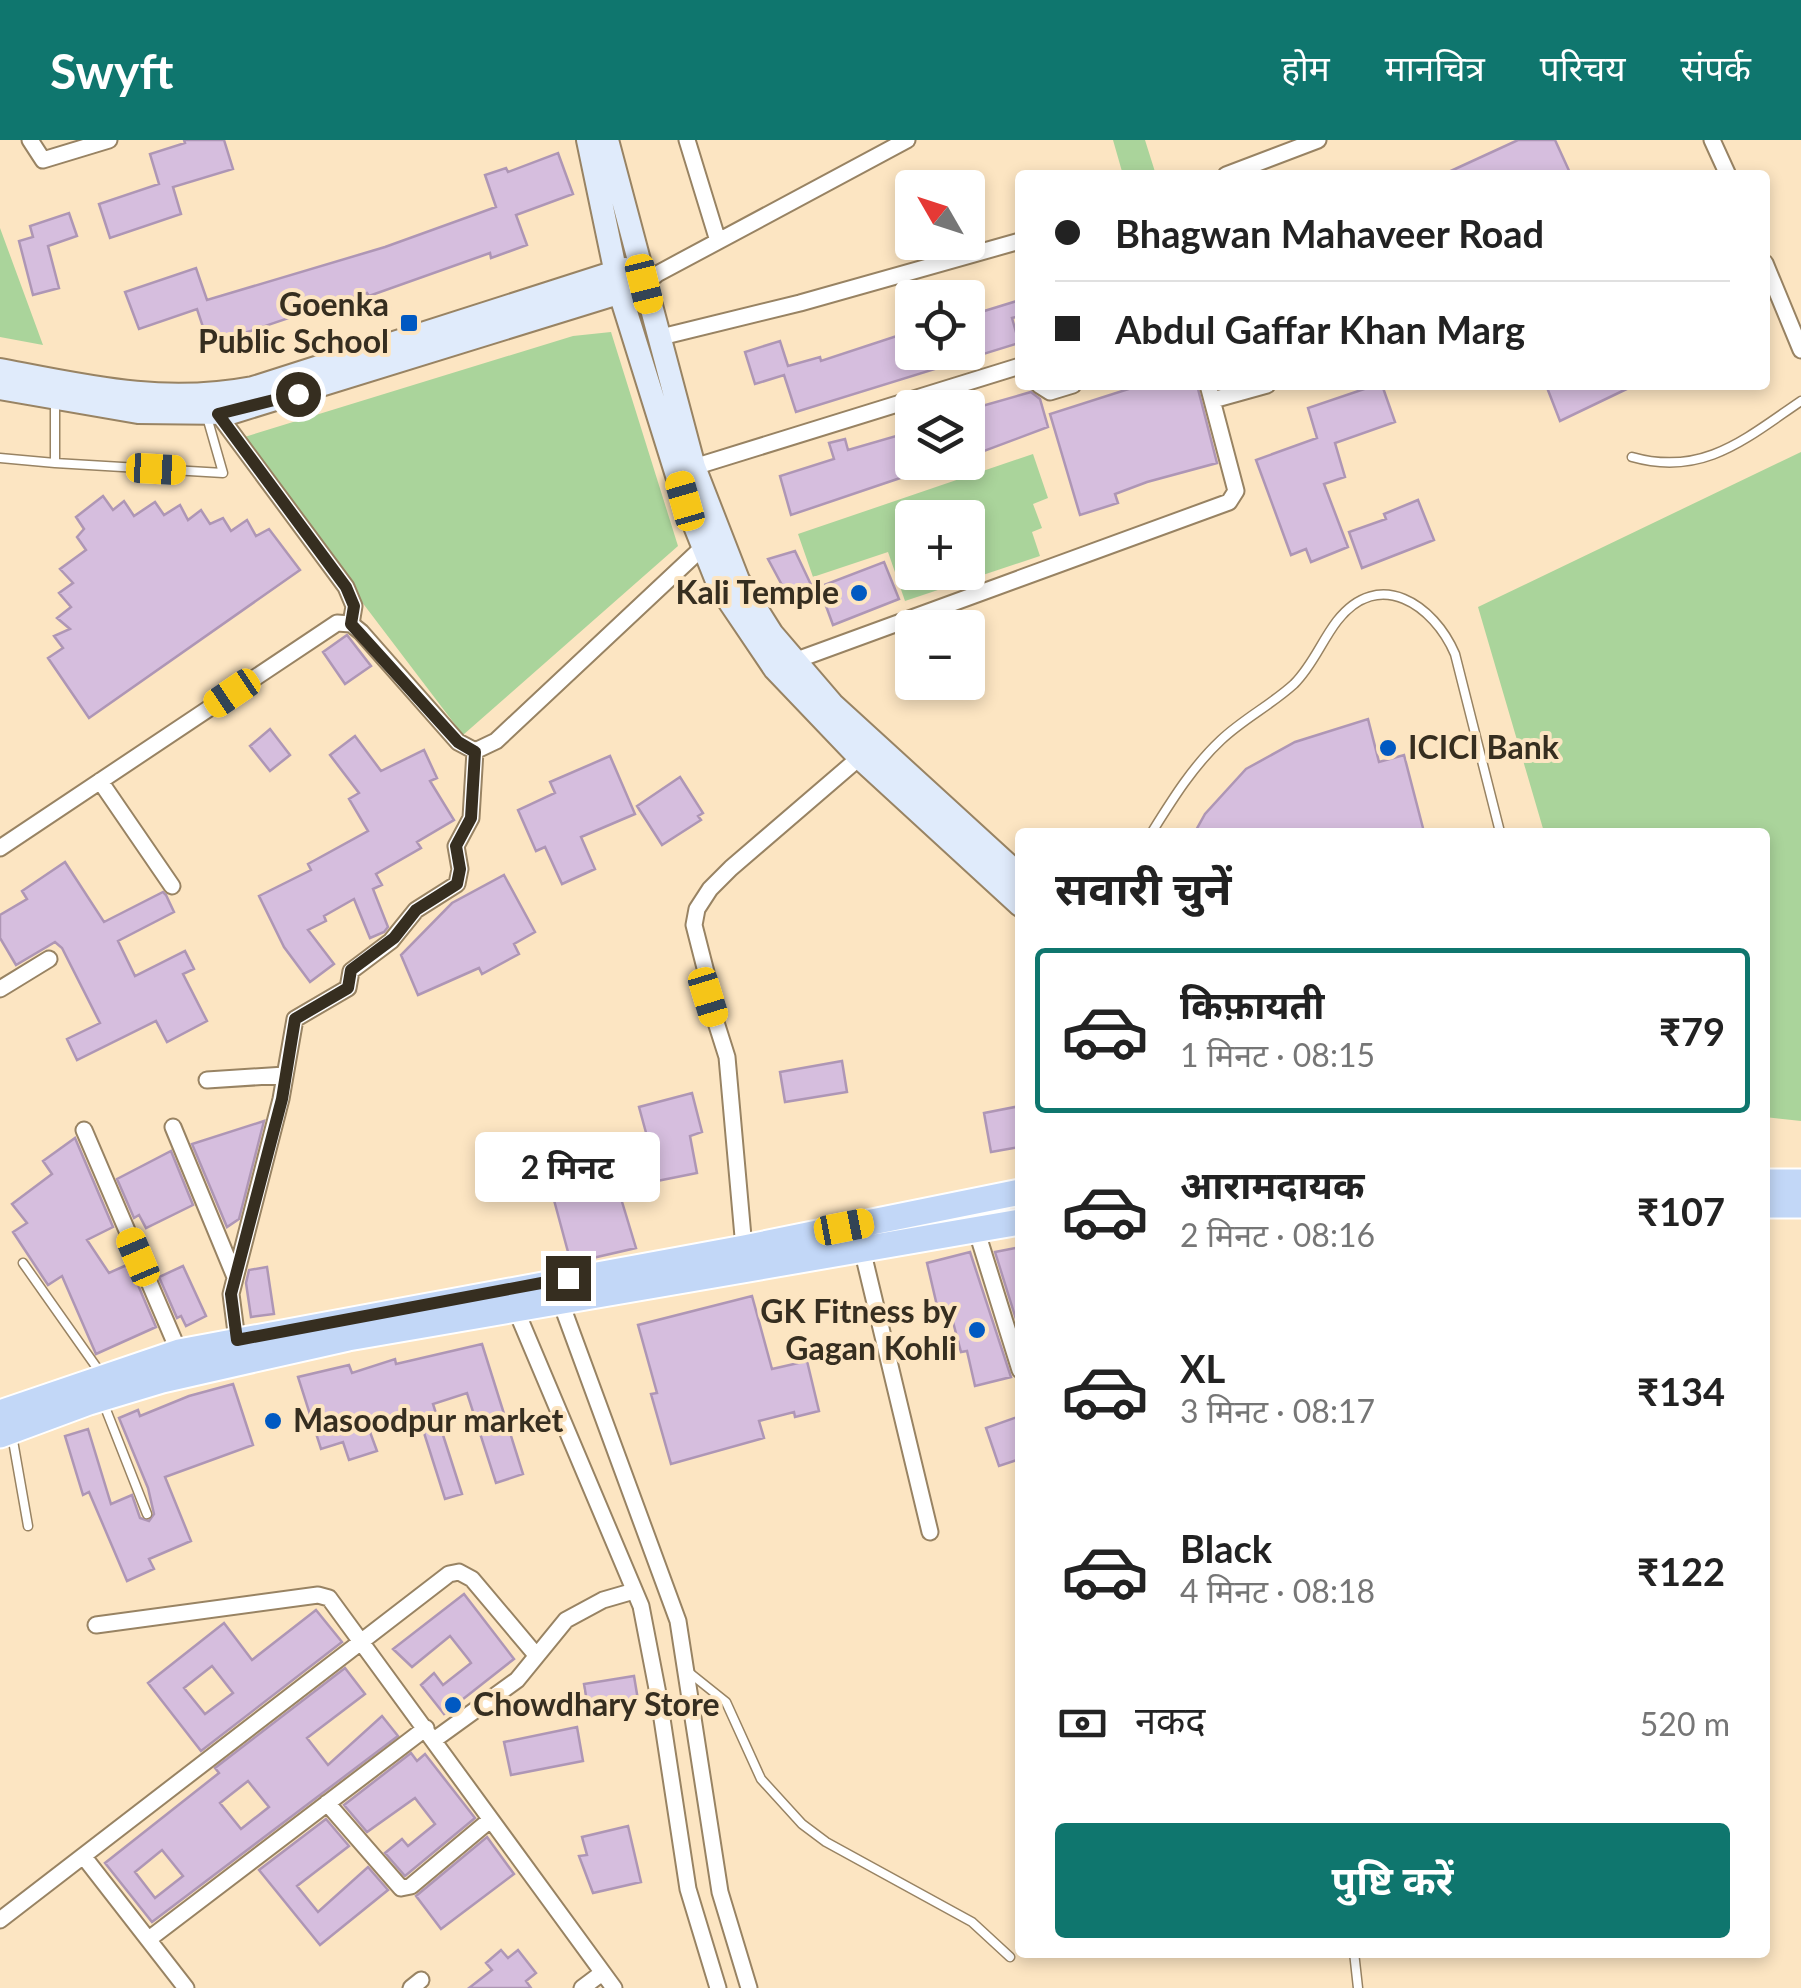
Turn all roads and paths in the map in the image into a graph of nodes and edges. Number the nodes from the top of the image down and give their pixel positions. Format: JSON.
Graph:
{"nodes":[{"id":1,"x":30,"y":140,"type":"edge"},
{"id":2,"x":109,"y":140,"type":"edge"},
{"id":3,"x":588,"y":140,"type":"edge"},
{"id":4,"x":607,"y":140,"type":"edge"},
{"id":5,"x":687,"y":140,"type":"edge"},
{"id":6,"x":907,"y":140,"type":"edge"},
{"id":7,"x":1318,"y":140,"type":"edge"},
{"id":8,"x":1712,"y":140,"type":"edge"},
{"id":9,"x":1239,"y":170,"type":"edge"},
{"id":10,"x":1726,"y":170,"type":"edge"},
{"id":11,"x":718,"y":241,"type":"junction"},
{"id":12,"x":1015,"y":242,"type":"edge"},
{"id":13,"x":641,"y":274,"type":"junction"},
{"id":14,"x":1770,"y":274,"type":"edge"},
{"id":15,"x":617,"y":282,"type":"junction"},
{"id":16,"x":657,"y":338,"type":"junction"},
{"id":17,"x":1801,"y":350,"type":"edge"},
{"id":18,"x":1015,"y":368,"type":"edge"},
{"id":19,"x":0,"y":370,"type":"edge"},
{"id":20,"x":0,"y":388,"type":"edge"},
{"id":21,"x":1211,"y":393,"type":"edge"},
{"id":22,"x":55,"y":399,"type":"junction"},
{"id":23,"x":1801,"y":401,"type":"edge"},
{"id":24,"x":212,"y":414,"type":"junction"},
{"id":25,"x":1632,"y":457,"type":"dead end"},
{"id":26,"x":0,"y":458,"type":"edge"},
{"id":27,"x":55,"y":463,"type":"junction"},
{"id":28,"x":694,"y":468,"type":"junction"},
{"id":29,"x":702,"y":548,"type":"junction"},
{"id":30,"x":351,"y":624,"type":"junction"},
{"id":31,"x":794,"y":662,"type":"junction"},
{"id":32,"x":867,"y":751,"type":"junction"},
{"id":33,"x":475,"y":752,"type":"junction"},
{"id":34,"x":100,"y":781,"type":"junction"},
{"id":35,"x":1155,"y":828,"type":"edge"},
{"id":36,"x":1499,"y":828,"type":"edge"},
{"id":37,"x":0,"y":848,"type":"edge"},
{"id":38,"x":1015,"y":872,"type":"edge"},
{"id":39,"x":172,"y":886,"type":"dead end"},
{"id":40,"x":1015,"y":900,"type":"edge"},
{"id":41,"x":49,"y":959,"type":"dead end"},
{"id":42,"x":0,"y":989,"type":"edge"},
{"id":43,"x":286,"y":1076,"type":"junction"},
{"id":44,"x":207,"y":1080,"type":"dead end"},
{"id":45,"x":173,"y":1127,"type":"dead end"},
{"id":46,"x":84,"y":1130,"type":"dead end"},
{"id":47,"x":1770,"y":1182,"type":"edge"},
{"id":48,"x":1801,"y":1182,"type":"edge"},
{"id":49,"x":1015,"y":1193,"type":"edge"},
{"id":50,"x":1770,"y":1205,"type":"edge"},
{"id":51,"x":1801,"y":1205,"type":"edge"},
{"id":52,"x":1015,"y":1223,"type":"edge"},
{"id":53,"x":976,"y":1229,"type":"junction"},
{"id":54,"x":744,"y":1248,"type":"junction"},
{"id":55,"x":862,"y":1249,"type":"junction"},
{"id":56,"x":23,"y":1263,"type":"dead end"},
{"id":57,"x":235,"y":1277,"type":"junction"},
{"id":58,"x":561,"y":1303,"type":"junction"},
{"id":59,"x":516,"y":1310,"type":"junction"},
{"id":60,"x":237,"y":1340,"type":"junction"},
{"id":61,"x":178,"y":1352,"type":"junction"},
{"id":62,"x":1015,"y":1354,"type":"edge"},
{"id":63,"x":102,"y":1387,"type":"junction"},
{"id":64,"x":4,"y":1426,"type":"edge"},
{"id":65,"x":147,"y":1514,"type":"dead end"},
{"id":66,"x":28,"y":1526,"type":"dead end"},
{"id":67,"x":930,"y":1532,"type":"dead end"},
{"id":68,"x":634,"y":1590,"type":"junction"},
{"id":69,"x":96,"y":1624,"type":"dead end"},
{"id":70,"x":364,"y":1641,"type":"junction"},
{"id":71,"x":536,"y":1655,"type":"junction"},
{"id":72,"x":686,"y":1670,"type":"junction"},
{"id":73,"x":430,"y":1734,"type":"junction"},
{"id":74,"x":327,"y":1803,"type":"junction"},
{"id":75,"x":490,"y":1820,"type":"junction"},
{"id":76,"x":84,"y":1856,"type":"junction"},
{"id":77,"x":721,"y":1898,"type":"junction"},
{"id":78,"x":692,"y":1906,"type":"junction"},
{"id":79,"x":0,"y":1920,"type":"edge"},
{"id":80,"x":149,"y":1939,"type":"junction"},
{"id":81,"x":1010,"y":1957,"type":"dead end"},
{"id":82,"x":1355,"y":1958,"type":"edge"},
{"id":83,"x":602,"y":1973,"type":"junction"},
{"id":84,"x":186,"y":1988,"type":"edge"},
{"id":85,"x":582,"y":1988,"type":"edge"},
{"id":86,"x":614,"y":1988,"type":"edge"},
{"id":87,"x":718,"y":1988,"type":"edge"},
{"id":88,"x":749,"y":1988,"type":"edge"},
{"id":89,"x":1358,"y":1988,"type":"edge"}],
"edges":[{"from":1,"to":2,"type":"street"},
{"from":3,"to":15,"type":"street"},
{"from":4,"to":13,"type":"street"},
{"from":5,"to":11,"type":"street"},
{"from":6,"to":11,"type":"street"},
{"from":7,"to":9,"type":"street"},
{"from":8,"to":10,"type":"street"},
{"from":11,"to":13,"type":"street"},
{"from":12,"to":16,"type":"street"},
{"from":13,"to":15,"type":"street"},
{"from":13,"to":16,"type":"street"},
{"from":14,"to":17,"type":"street"},
{"from":15,"to":19,"type":"street"},
{"from":15,"to":24,"type":"street"},
{"from":15,"to":29,"type":"street"},
{"from":16,"to":28,"type":"street"},
{"from":18,"to":28,"type":"street"},
{"from":20,"to":22,"type":"street"},
{"from":21,"to":31,"type":"street"},
{"from":22,"to":24,"type":"street"},
{"from":22,"to":27,"type":"lane"},
{"from":23,"to":25,"type":"lane"},
{"from":24,"to":27,"type":"lane"},
{"from":24,"to":30,"type":"street"},
{"from":26,"to":27,"type":"lane"},
{"from":28,"to":31,"type":"street"},
{"from":29,"to":32,"type":"street"},
{"from":29,"to":33,"type":"street"},
{"from":30,"to":33,"type":"street"},
{"from":30,"to":34,"type":"street"},
{"from":31,"to":32,"type":"street"},
{"from":32,"to":38,"type":"street"},
{"from":32,"to":40,"type":"street"},
{"from":32,"to":54,"type":"street"},
{"from":33,"to":43,"type":"street"},
{"from":34,"to":37,"type":"street"},
{"from":34,"to":39,"type":"street"},
{"from":35,"to":36,"type":"lane"},
{"from":41,"to":42,"type":"street"},
{"from":43,"to":44,"type":"street"},
{"from":43,"to":57,"type":"street"},
{"from":45,"to":57,"type":"street"},
{"from":46,"to":61,"type":"street"},
{"from":47,"to":48,"type":"main road"},
{"from":49,"to":54,"type":"main road"},
{"from":50,"to":51,"type":"main road"},
{"from":52,"to":53,"type":"main road"},
{"from":53,"to":55,"type":"main road"},
{"from":53,"to":62,"type":"street"},
{"from":54,"to":60,"type":"main road"},
{"from":55,"to":58,"type":"main road"},
{"from":55,"to":67,"type":"street"},
{"from":56,"to":63,"type":"lane"},
{"from":57,"to":60,"type":"street"},
{"from":58,"to":59,"type":"main road"},
{"from":58,"to":72,"type":"street"},
{"from":59,"to":63,"type":"main road"},
{"from":59,"to":68,"type":"street"},
{"from":60,"to":61,"type":"main road"},
{"from":61,"to":63,"type":"main road"},
{"from":63,"to":64,"type":"main road"},
{"from":63,"to":65,"type":"lane"},
{"from":64,"to":66,"type":"lane"},
{"from":68,"to":71,"type":"street"},
{"from":68,"to":78,"type":"street"},
{"from":69,"to":70,"type":"street"},
{"from":70,"to":71,"type":"street"},
{"from":70,"to":73,"type":"street"},
{"from":70,"to":76,"type":"street"},
{"from":71,"to":73,"type":"street"},
{"from":72,"to":77,"type":"street"},
{"from":72,"to":81,"type":"lane"},
{"from":73,"to":74,"type":"street"},
{"from":73,"to":75,"type":"street"},
{"from":74,"to":75,"type":"street"},
{"from":74,"to":80,"type":"street"},
{"from":75,"to":83,"type":"street"},
{"from":76,"to":79,"type":"street"},
{"from":76,"to":80,"type":"street"},
{"from":77,"to":78,"type":"street"},
{"from":77,"to":88,"type":"street"},
{"from":78,"to":87,"type":"street"},
{"from":80,"to":84,"type":"street"},
{"from":82,"to":89,"type":"lane"},
{"from":83,"to":85,"type":"street"},
{"from":83,"to":86,"type":"street"}]}
